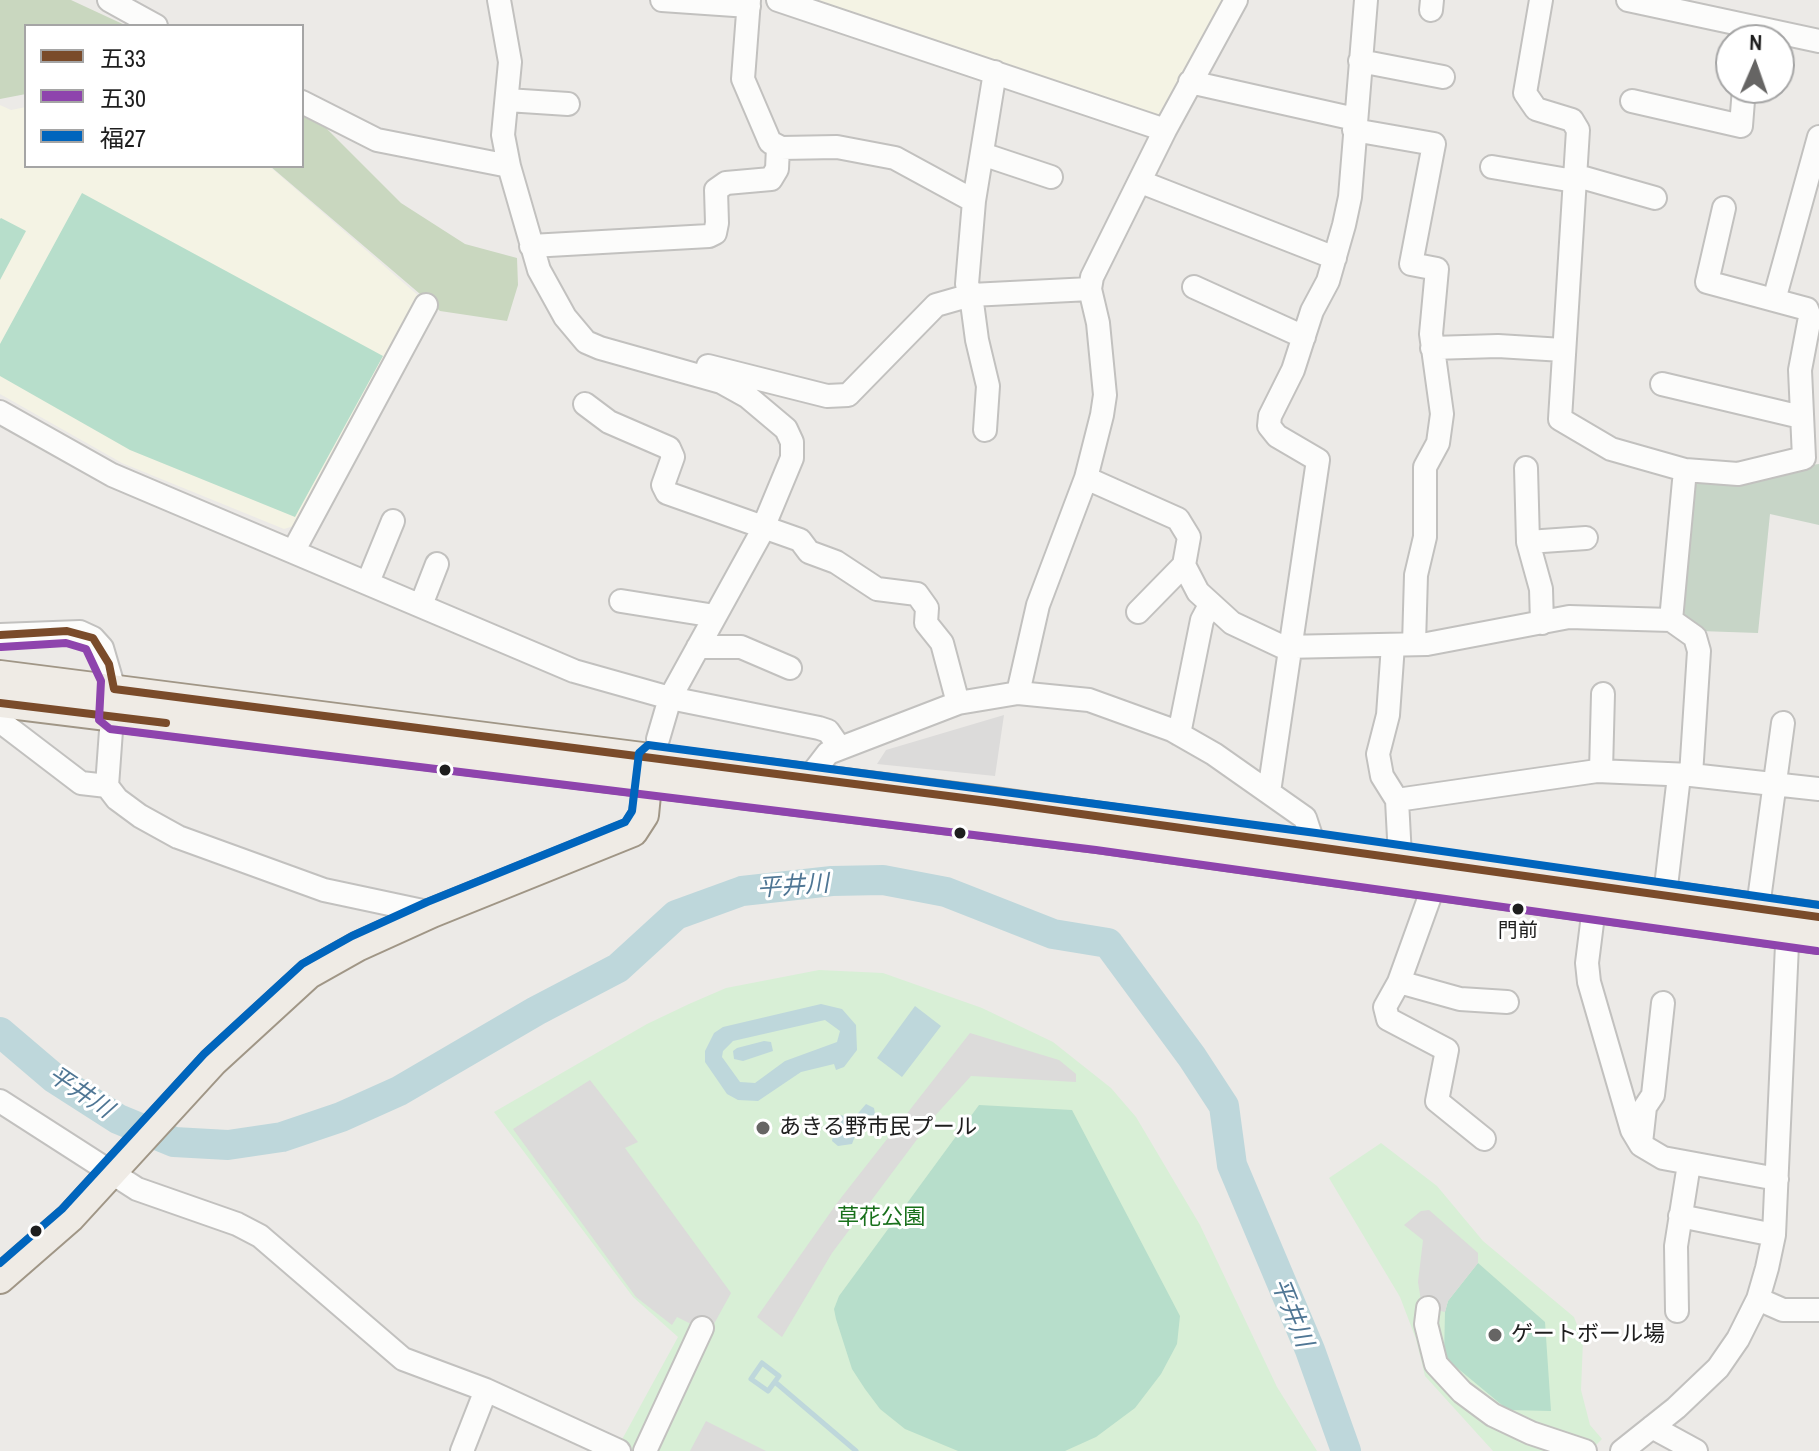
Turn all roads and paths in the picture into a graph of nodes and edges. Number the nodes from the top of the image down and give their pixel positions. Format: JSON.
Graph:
{"nodes":[{"id":1,"x":109,"y":0,"type":"edge"},
{"id":2,"x":499,"y":0,"type":"edge"},
{"id":3,"x":662,"y":0,"type":"edge"},
{"id":4,"x":778,"y":0,"type":"edge"},
{"id":5,"x":1236,"y":0,"type":"edge"},
{"id":6,"x":1366,"y":0,"type":"edge"},
{"id":7,"x":1541,"y":0,"type":"edge"},
{"id":8,"x":1628,"y":0,"type":"edge"},
{"id":9,"x":749,"y":3,"type":"edge"},
{"id":10,"x":152,"y":24,"type":"edge"},
{"id":11,"x":1715,"y":24,"type":"edge"},
{"id":12,"x":1795,"y":38,"type":"edge"},
{"id":13,"x":1819,"y":41,"type":"edge"},
{"id":14,"x":1360,"y":61,"type":"junction"},
{"id":15,"x":995,"y":72,"type":"junction"},
{"id":16,"x":1443,"y":77,"type":"dead end"},
{"id":17,"x":1190,"y":82,"type":"junction"},
{"id":18,"x":507,"y":100,"type":"junction"},
{"id":19,"x":1632,"y":101,"type":"dead end"},
{"id":20,"x":304,"y":103,"type":"edge"},
{"id":21,"x":568,"y":104,"type":"dead end"},
{"id":22,"x":1743,"y":104,"type":"edge"},
{"id":23,"x":1355,"y":124,"type":"junction"},
{"id":24,"x":1165,"y":130,"type":"junction"},
{"id":25,"x":1819,"y":137,"type":"edge"},
{"id":26,"x":778,"y":147,"type":"junction"},
{"id":27,"x":982,"y":154,"type":"junction"},
{"id":28,"x":509,"y":166,"type":"junction"},
{"id":29,"x":1492,"y":167,"type":"dead end"},
{"id":30,"x":1051,"y":177,"type":"dead end"},
{"id":31,"x":1574,"y":178,"type":"junction"},
{"id":32,"x":1141,"y":182,"type":"junction"},
{"id":33,"x":1655,"y":198,"type":"dead end"},
{"id":34,"x":974,"y":201,"type":"junction"},
{"id":35,"x":1724,"y":208,"type":"dead end"},
{"id":36,"x":531,"y":246,"type":"junction"},
{"id":37,"x":1335,"y":258,"type":"junction"},
{"id":38,"x":1194,"y":287,"type":"dead end"},
{"id":39,"x":1090,"y":289,"type":"junction"},
{"id":40,"x":971,"y":295,"type":"junction"},
{"id":41,"x":1774,"y":300,"type":"junction"},
{"id":42,"x":426,"y":305,"type":"dead end"},
{"id":43,"x":1304,"y":337,"type":"junction"},
{"id":44,"x":1432,"y":348,"type":"junction"},
{"id":45,"x":1563,"y":350,"type":"junction"},
{"id":46,"x":672,"y":367,"type":"junction"},
{"id":47,"x":1662,"y":384,"type":"dead end"},
{"id":48,"x":585,"y":404,"type":"dead end"},
{"id":49,"x":0,"y":412,"type":"edge"},
{"id":50,"x":1801,"y":417,"type":"junction"},
{"id":51,"x":985,"y":430,"type":"dead end"},
{"id":52,"x":1812,"y":458,"type":"edge"},
{"id":53,"x":1526,"y":468,"type":"dead end"},
{"id":54,"x":1685,"y":470,"type":"junction"},
{"id":55,"x":1086,"y":478,"type":"junction"},
{"id":56,"x":393,"y":521,"type":"dead end"},
{"id":57,"x":764,"y":527,"type":"junction"},
{"id":58,"x":1586,"y":538,"type":"dead end"},
{"id":59,"x":1528,"y":542,"type":"junction"},
{"id":60,"x":294,"y":550,"type":"junction"},
{"id":61,"x":437,"y":564,"type":"dead end"},
{"id":62,"x":1184,"y":565,"type":"junction"},
{"id":63,"x":368,"y":582,"type":"junction"},
{"id":64,"x":621,"y":601,"type":"dead end"},
{"id":65,"x":421,"y":605,"type":"junction"},
{"id":66,"x":1210,"y":605,"type":"junction"},
{"id":67,"x":1138,"y":612,"type":"dead end"},
{"id":68,"x":715,"y":616,"type":"junction"},
{"id":69,"x":1671,"y":620,"type":"junction"},
{"id":70,"x":1542,"y":623,"type":"junction"},
{"id":71,"x":0,"y":635,"type":"edge"},
{"id":72,"x":1404,"y":645,"type":"junction"},
{"id":73,"x":698,"y":647,"type":"junction"},
{"id":74,"x":1293,"y":648,"type":"junction"},
{"id":75,"x":790,"y":668,"type":"dead end"},
{"id":76,"x":0,"y":675,"type":"edge"},
{"id":77,"x":1018,"y":693,"type":"junction"},
{"id":78,"x":1603,"y":694,"type":"dead end"},
{"id":79,"x":670,"y":698,"type":"junction"},
{"id":80,"x":0,"y":703,"type":"edge"},
{"id":81,"x":112,"y":703,"type":"junction"},
{"id":82,"x":958,"y":703,"type":"junction"},
{"id":83,"x":1,"y":722,"type":"edge"},
{"id":84,"x":1783,"y":723,"type":"dead end"},
{"id":85,"x":1179,"y":734,"type":"junction"},
{"id":86,"x":840,"y":748,"type":"junction"},
{"id":87,"x":652,"y":760,"type":"junction"},
{"id":88,"x":1601,"y":771,"type":"junction"},
{"id":89,"x":1685,"y":776,"type":"junction"},
{"id":90,"x":808,"y":779,"type":"junction"},
{"id":91,"x":1772,"y":785,"type":"junction"},
{"id":92,"x":107,"y":786,"type":"junction"},
{"id":93,"x":1819,"y":789,"type":"edge"},
{"id":94,"x":1269,"y":792,"type":"junction"},
{"id":95,"x":1397,"y":800,"type":"junction"},
{"id":96,"x":1312,"y":856,"type":"junction"},
{"id":97,"x":1400,"y":857,"type":"junction"},
{"id":98,"x":1434,"y":885,"type":"junction"},
{"id":99,"x":1665,"y":895,"type":"junction"},
{"id":100,"x":1594,"y":907,"type":"junction"},
{"id":101,"x":1758,"y":907,"type":"junction"},
{"id":102,"x":432,"y":913,"type":"junction"},
{"id":103,"x":1819,"y":917,"type":"edge"},
{"id":104,"x":1788,"y":924,"type":"junction"},
{"id":105,"x":1819,"y":939,"type":"edge"},
{"id":106,"x":1399,"y":982,"type":"junction"},
{"id":107,"x":1507,"y":1002,"type":"dead end"},
{"id":108,"x":1663,"y":1003,"type":"dead end"},
{"id":109,"x":0,"y":1101,"type":"edge"},
{"id":110,"x":1484,"y":1139,"type":"dead end"},
{"id":111,"x":1641,"y":1145,"type":"junction"},
{"id":112,"x":1689,"y":1164,"type":"junction"},
{"id":113,"x":116,"y":1168,"type":"junction"},
{"id":114,"x":1777,"y":1179,"type":"junction"},
{"id":115,"x":1680,"y":1216,"type":"junction"},
{"id":116,"x":1774,"y":1235,"type":"junction"},
{"id":117,"x":0,"y":1279,"type":"edge"},
{"id":118,"x":1758,"y":1299,"type":"junction"},
{"id":119,"x":1428,"y":1308,"type":"dead end"},
{"id":120,"x":1819,"y":1310,"type":"edge"},
{"id":121,"x":1677,"y":1311,"type":"dead end"},
{"id":122,"x":702,"y":1328,"type":"dead end"},
{"id":123,"x":486,"y":1390,"type":"junction"},
{"id":124,"x":1652,"y":1427,"type":"junction"},
{"id":125,"x":462,"y":1451,"type":"edge"},
{"id":126,"x":619,"y":1451,"type":"edge"},
{"id":127,"x":645,"y":1451,"type":"edge"},
{"id":128,"x":1585,"y":1451,"type":"edge"},
{"id":129,"x":1622,"y":1451,"type":"edge"},
{"id":130,"x":1696,"y":1451,"type":"edge"}],
"edges":[{"from":1,"to":10,"type":"street"},
{"from":2,"to":18,"type":"street"},
{"from":3,"to":9,"type":"street"},
{"from":4,"to":15,"type":"street"},
{"from":5,"to":17,"type":"street"},
{"from":6,"to":14,"type":"street"},
{"from":7,"to":31,"type":"street"},
{"from":8,"to":11,"type":"street"},
{"from":9,"to":26,"type":"street"},
{"from":12,"to":13,"type":"street"},
{"from":14,"to":16,"type":"street"},
{"from":14,"to":23,"type":"street"},
{"from":15,"to":24,"type":"street"},
{"from":15,"to":27,"type":"street"},
{"from":17,"to":23,"type":"street"},
{"from":17,"to":24,"type":"street"},
{"from":18,"to":21,"type":"street"},
{"from":18,"to":28,"type":"street"},
{"from":19,"to":22,"type":"street"},
{"from":20,"to":28,"type":"street"},
{"from":23,"to":37,"type":"street"},
{"from":23,"to":44,"type":"street"},
{"from":24,"to":32,"type":"street"},
{"from":25,"to":41,"type":"street"},
{"from":26,"to":34,"type":"street"},
{"from":26,"to":36,"type":"street"},
{"from":27,"to":30,"type":"street"},
{"from":27,"to":34,"type":"street"},
{"from":28,"to":36,"type":"street"},
{"from":29,"to":31,"type":"street"},
{"from":31,"to":33,"type":"street"},
{"from":31,"to":45,"type":"street"},
{"from":32,"to":37,"type":"street"},
{"from":32,"to":39,"type":"street"},
{"from":34,"to":40,"type":"street"},
{"from":35,"to":41,"type":"street"},
{"from":36,"to":46,"type":"street"},
{"from":37,"to":43,"type":"street"},
{"from":38,"to":43,"type":"street"},
{"from":39,"to":40,"type":"street"},
{"from":39,"to":55,"type":"street"},
{"from":40,"to":46,"type":"street"},
{"from":40,"to":51,"type":"street"},
{"from":41,"to":50,"type":"street"},
{"from":42,"to":60,"type":"street"},
{"from":43,"to":74,"type":"street"},
{"from":44,"to":45,"type":"street"},
{"from":44,"to":72,"type":"street"},
{"from":45,"to":54,"type":"street"},
{"from":46,"to":57,"type":"street"},
{"from":47,"to":50,"type":"street"},
{"from":48,"to":57,"type":"street"},
{"from":49,"to":60,"type":"street"},
{"from":50,"to":52,"type":"street"},
{"from":52,"to":54,"type":"street"},
{"from":53,"to":59,"type":"street"},
{"from":54,"to":69,"type":"street"},
{"from":55,"to":62,"type":"street"},
{"from":55,"to":77,"type":"street"},
{"from":56,"to":63,"type":"street"},
{"from":57,"to":68,"type":"street"},
{"from":57,"to":82,"type":"street"},
{"from":58,"to":59,"type":"street"},
{"from":59,"to":70,"type":"street"},
{"from":60,"to":63,"type":"street"},
{"from":61,"to":65,"type":"street"},
{"from":62,"to":66,"type":"street"},
{"from":62,"to":67,"type":"street"},
{"from":63,"to":65,"type":"street"},
{"from":64,"to":68,"type":"street"},
{"from":65,"to":79,"type":"street"},
{"from":66,"to":74,"type":"street"},
{"from":66,"to":85,"type":"street"},
{"from":68,"to":73,"type":"street"},
{"from":69,"to":70,"type":"street"},
{"from":69,"to":89,"type":"street"},
{"from":70,"to":72,"type":"street"},
{"from":71,"to":81,"type":"street"},
{"from":72,"to":74,"type":"street"},
{"from":72,"to":95,"type":"street"},
{"from":73,"to":75,"type":"street"},
{"from":73,"to":79,"type":"street"},
{"from":74,"to":94,"type":"street"},
{"from":76,"to":81,"type":"main road"},
{"from":77,"to":82,"type":"street"},
{"from":77,"to":85,"type":"street"},
{"from":78,"to":88,"type":"street"},
{"from":79,"to":86,"type":"street"},
{"from":79,"to":87,"type":"street"},
{"from":80,"to":81,"type":"main road"},
{"from":81,"to":87,"type":"main road"},
{"from":81,"to":92,"type":"street"},
{"from":82,"to":86,"type":"street"},
{"from":83,"to":92,"type":"street"},
{"from":84,"to":91,"type":"street"},
{"from":85,"to":94,"type":"street"},
{"from":86,"to":90,"type":"street"},
{"from":87,"to":90,"type":"main road"},
{"from":87,"to":96,"type":"main road"},
{"from":87,"to":102,"type":"main road"},
{"from":88,"to":89,"type":"street"},
{"from":88,"to":95,"type":"street"},
{"from":89,"to":91,"type":"street"},
{"from":89,"to":99,"type":"street"},
{"from":90,"to":96,"type":"main road"},
{"from":91,"to":93,"type":"street"},
{"from":91,"to":101,"type":"street"},
{"from":92,"to":102,"type":"street"},
{"from":94,"to":96,"type":"street"},
{"from":95,"to":97,"type":"street"},
{"from":96,"to":97,"type":"main road"},
{"from":96,"to":98,"type":"main road"},
{"from":97,"to":99,"type":"main road"},
{"from":98,"to":100,"type":"main road"},
{"from":98,"to":106,"type":"street"},
{"from":99,"to":101,"type":"main road"},
{"from":100,"to":104,"type":"main road"},
{"from":100,"to":111,"type":"street"},
{"from":101,"to":104,"type":"main road"},
{"from":102,"to":113,"type":"main road"},
{"from":103,"to":104,"type":"main road"},
{"from":104,"to":105,"type":"main road"},
{"from":104,"to":114,"type":"street"},
{"from":106,"to":107,"type":"street"},
{"from":106,"to":110,"type":"street"},
{"from":108,"to":111,"type":"street"},
{"from":109,"to":113,"type":"street"},
{"from":111,"to":112,"type":"street"},
{"from":112,"to":114,"type":"street"},
{"from":112,"to":115,"type":"street"},
{"from":113,"to":117,"type":"main road"},
{"from":113,"to":123,"type":"street"},
{"from":114,"to":116,"type":"street"},
{"from":115,"to":116,"type":"street"},
{"from":115,"to":121,"type":"street"},
{"from":116,"to":118,"type":"street"},
{"from":118,"to":120,"type":"street"},
{"from":118,"to":124,"type":"street"},
{"from":119,"to":128,"type":"street"},
{"from":122,"to":127,"type":"street"},
{"from":123,"to":125,"type":"street"},
{"from":123,"to":126,"type":"street"},
{"from":124,"to":129,"type":"street"},
{"from":124,"to":130,"type":"street"}]}
